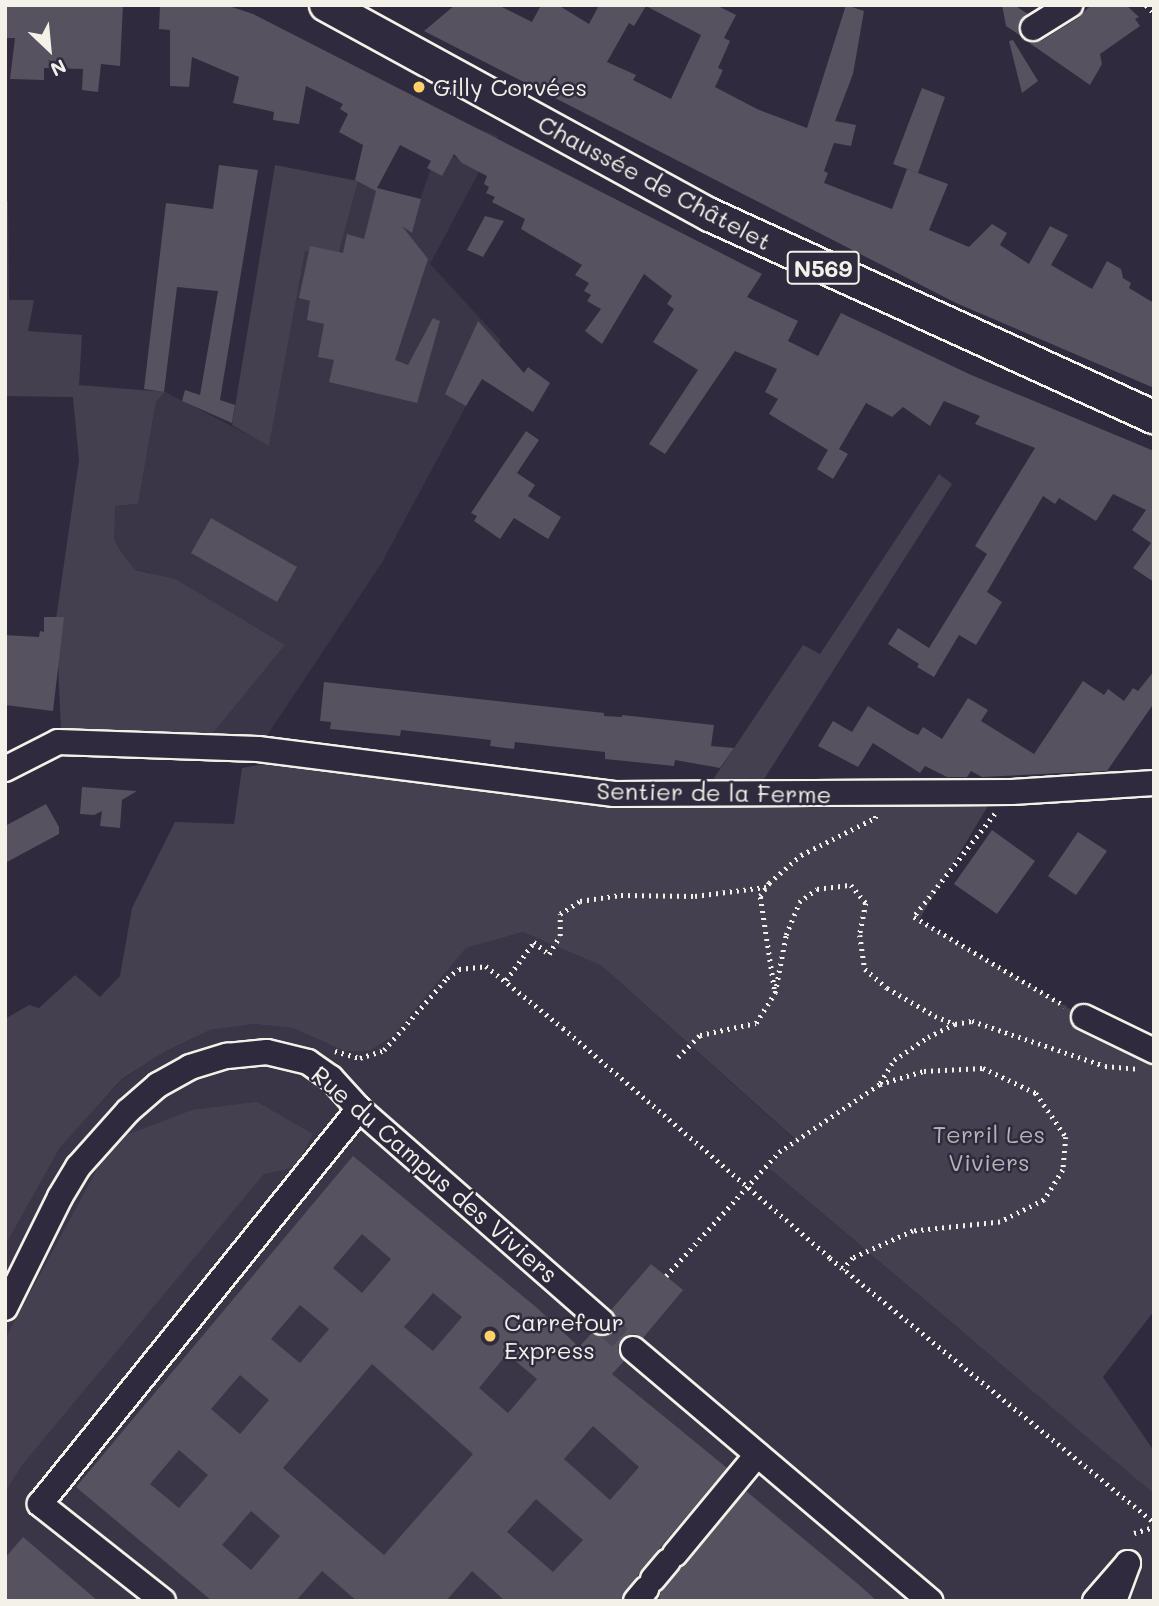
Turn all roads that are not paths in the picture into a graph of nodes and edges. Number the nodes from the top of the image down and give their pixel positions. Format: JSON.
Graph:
{"nodes":[{"id":1,"x":1070,"y":5,"type":"edge"},
{"id":2,"x":340,"y":9,"type":"edge"},
{"id":3,"x":1033,"y":28,"type":"dead end"},
{"id":4,"x":1154,"y":417,"type":"edge"},
{"id":5,"x":5,"y":769,"type":"edge"},
{"id":6,"x":1154,"y":783,"type":"edge"},
{"id":7,"x":1084,"y":1017,"type":"road end"},
{"id":8,"x":1148,"y":1060,"type":"edge"},
{"id":9,"x":359,"y":1109,"type":"junction"},
{"id":10,"x":5,"y":1308,"type":"edge"},
{"id":11,"x":602,"y":1322,"type":"tunnel mouth"},
{"id":12,"x":633,"y":1349,"type":"tunnel mouth"},
{"id":13,"x":757,"y":1455,"type":"junction"},
{"id":14,"x":656,"y":1577,"type":"edge"},
{"id":15,"x":163,"y":1601,"type":"edge"},
{"id":16,"x":930,"y":1601,"type":"edge"},
{"id":17,"x":1095,"y":1601,"type":"edge"},
{"id":18,"x":1114,"y":1601,"type":"edge"}],
"edges":[{"from":1,"to":3,"type":"street"},
{"from":2,"to":4,"type":"main road","name":"Chaussée de Châtelet","number":"N569"},
{"from":5,"to":6,"type":"street","name":"Sentier de la Ferme"},
{"from":7,"to":8,"type":"street"},
{"from":9,"to":10,"type":"street","name":"Rue du Campus des Viviers"},
{"from":9,"to":11,"type":"street","name":"Rue du Campus des Viviers"},
{"from":9,"to":15,"type":"street"},
{"from":12,"to":13,"type":"street"},
{"from":13,"to":14,"type":"street"},
{"from":13,"to":16,"type":"street"},
{"from":17,"to":18,"type":"street"}]}
